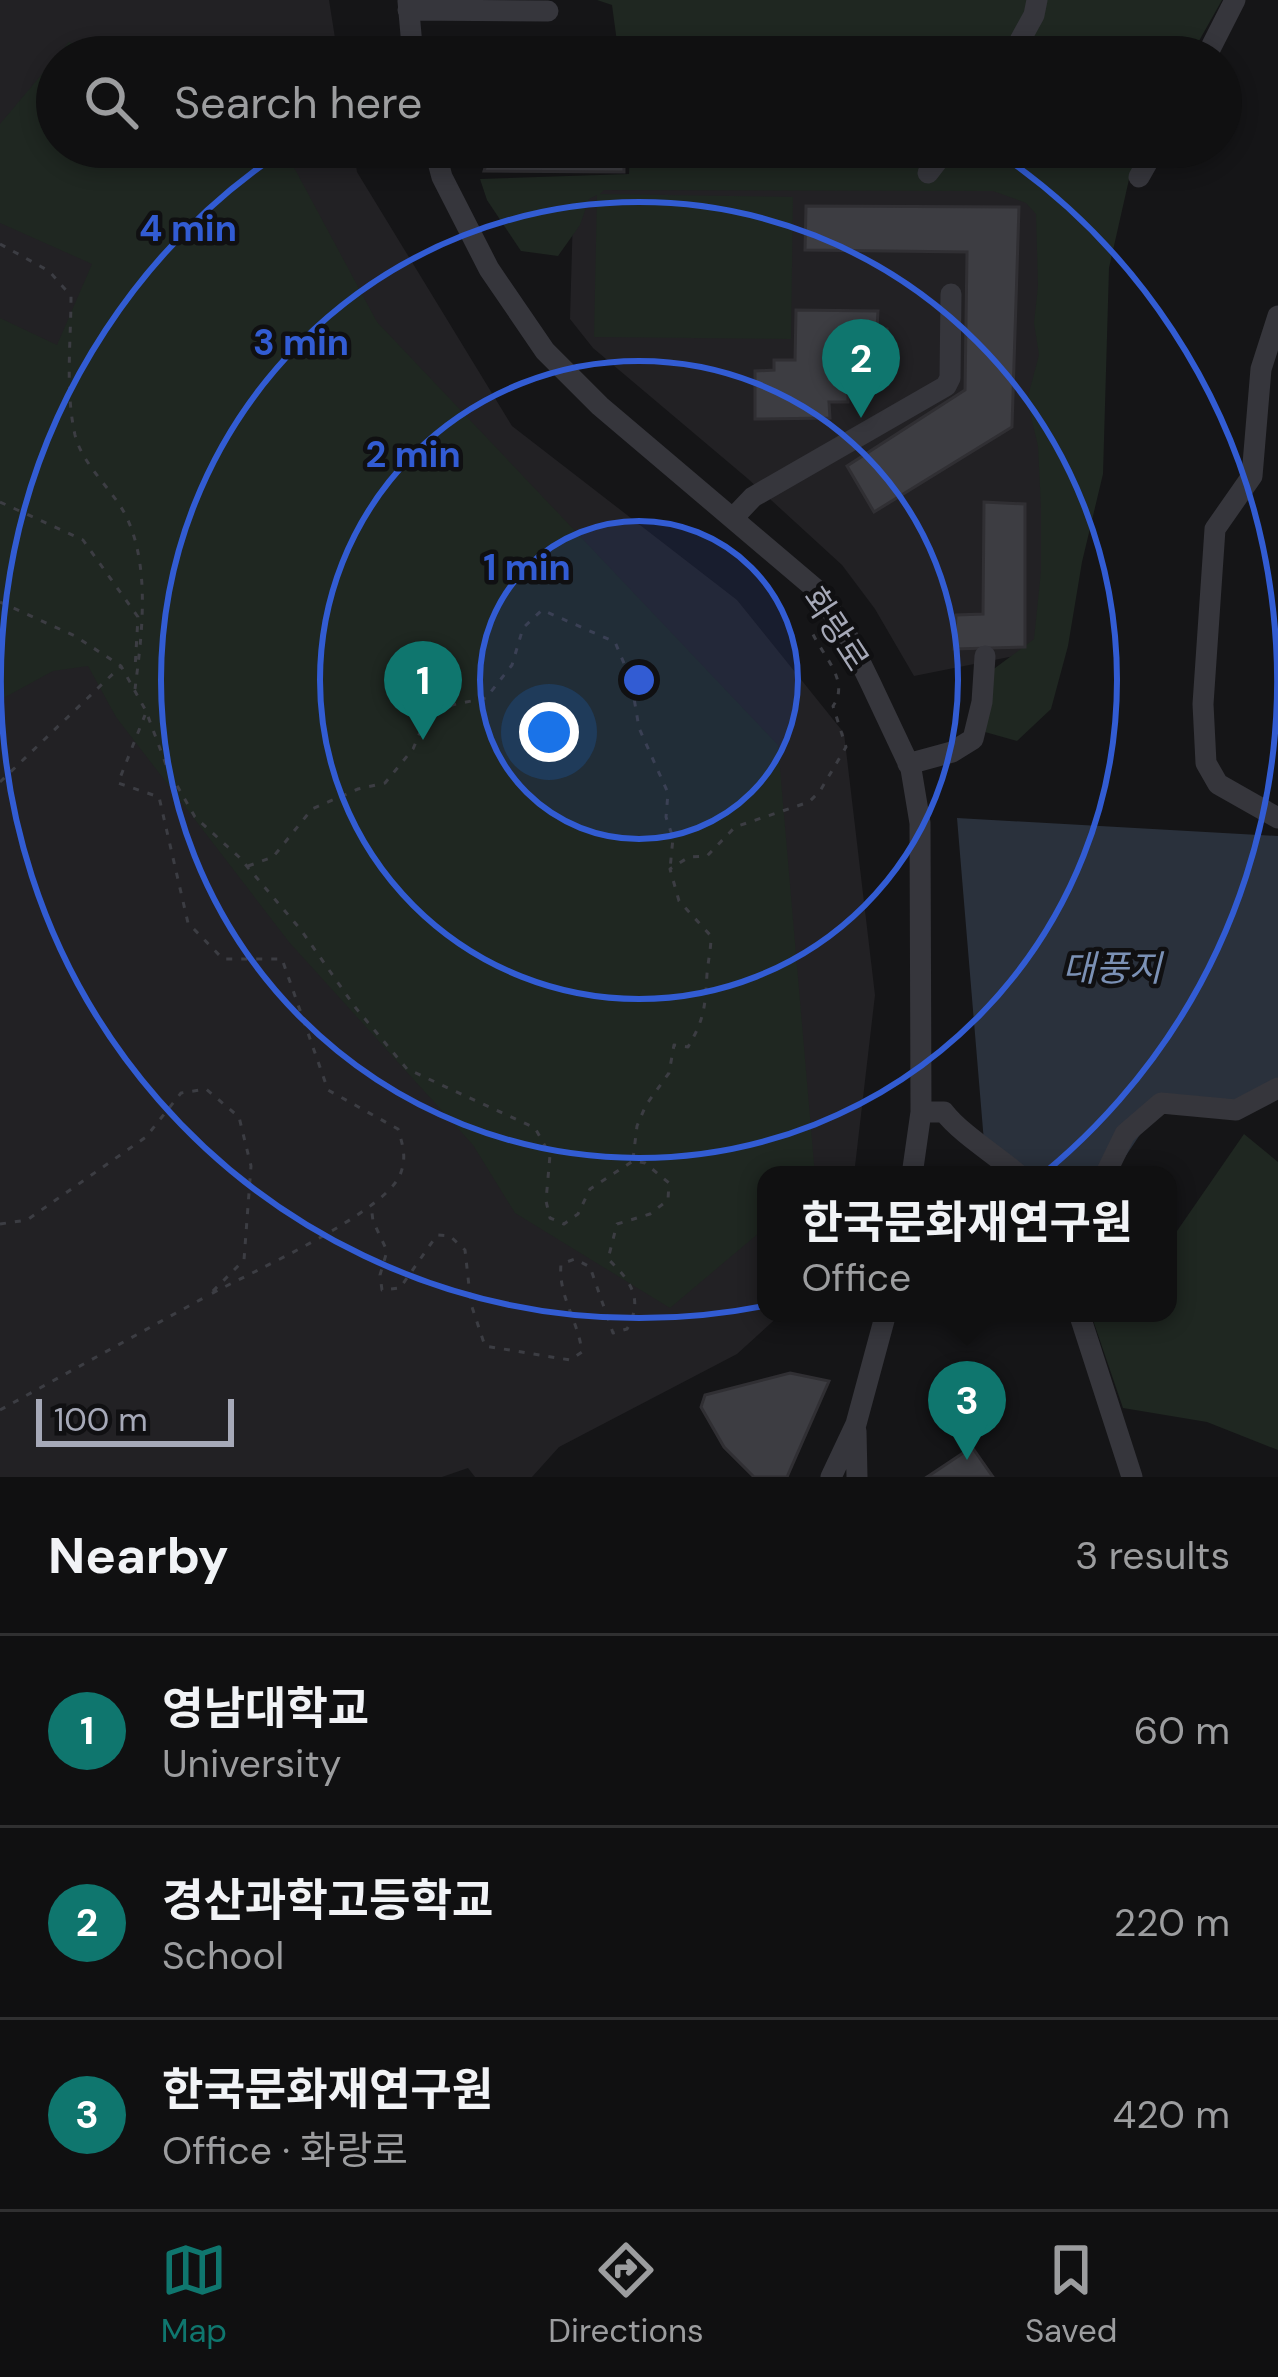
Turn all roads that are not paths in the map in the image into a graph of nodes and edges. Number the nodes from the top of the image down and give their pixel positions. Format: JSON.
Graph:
{"nodes":[{"id":1,"x":1037,"y":0,"type":"edge"},
{"id":2,"x":1235,"y":0,"type":"edge"},
{"id":3,"x":408,"y":5,"type":"edge"},
{"id":4,"x":548,"y":10,"type":"dead end"},
{"id":5,"x":411,"y":36,"type":"edge"},
{"id":6,"x":1022,"y":36,"type":"edge"},
{"id":7,"x":1217,"y":36,"type":"edge"},
{"id":8,"x":440,"y":168,"type":"edge"},
{"id":9,"x":931,"y":168,"type":"edge"},
{"id":10,"x":1144,"y":168,"type":"edge"},
{"id":11,"x":928,"y":172,"type":"dead end"},
{"id":12,"x":1139,"y":177,"type":"dead end"},
{"id":13,"x":951,"y":294,"type":"dead end"},
{"id":14,"x":1278,"y":316,"type":"edge"},
{"id":15,"x":734,"y":517,"type":"junction"},
{"id":16,"x":985,"y":656,"type":"dead end"},
{"id":17,"x":908,"y":764,"type":"junction"},
{"id":18,"x":1278,"y":818,"type":"edge"},
{"id":19,"x":1278,"y":1088,"type":"edge"},
{"id":20,"x":921,"y":1112,"type":"junction"},
{"id":21,"x":913,"y":1166,"type":"edge"},
{"id":22,"x":1008,"y":1166,"type":"edge"},
{"id":23,"x":1109,"y":1166,"type":"edge"},
{"id":24,"x":884,"y":1322,"type":"edge"},
{"id":25,"x":1082,"y":1322,"type":"edge"},
{"id":26,"x":856,"y":1424,"type":"junction"},
{"id":27,"x":831,"y":1477,"type":"edge"},
{"id":28,"x":857,"y":1477,"type":"edge"},
{"id":29,"x":1132,"y":1477,"type":"edge"}],
"edges":[{"from":1,"to":6,"type":"street"},
{"from":2,"to":7,"type":"street"},
{"from":3,"to":4,"type":"street"},
{"from":3,"to":5,"type":"street"},
{"from":8,"to":15,"type":"street","name":"화랑로"},
{"from":9,"to":11,"type":"street"},
{"from":10,"to":12,"type":"street"},
{"from":13,"to":15,"type":"street"},
{"from":14,"to":18,"type":"street"},
{"from":15,"to":17,"type":"street","name":"화랑로"},
{"from":16,"to":17,"type":"street"},
{"from":17,"to":20,"type":"street","name":"화랑로"},
{"from":19,"to":23,"type":"street"},
{"from":20,"to":21,"type":"street","name":"화랑로"},
{"from":20,"to":22,"type":"street"},
{"from":24,"to":26,"type":"street"},
{"from":25,"to":29,"type":"street"},
{"from":26,"to":27,"type":"street"},
{"from":26,"to":28,"type":"street"}]}
